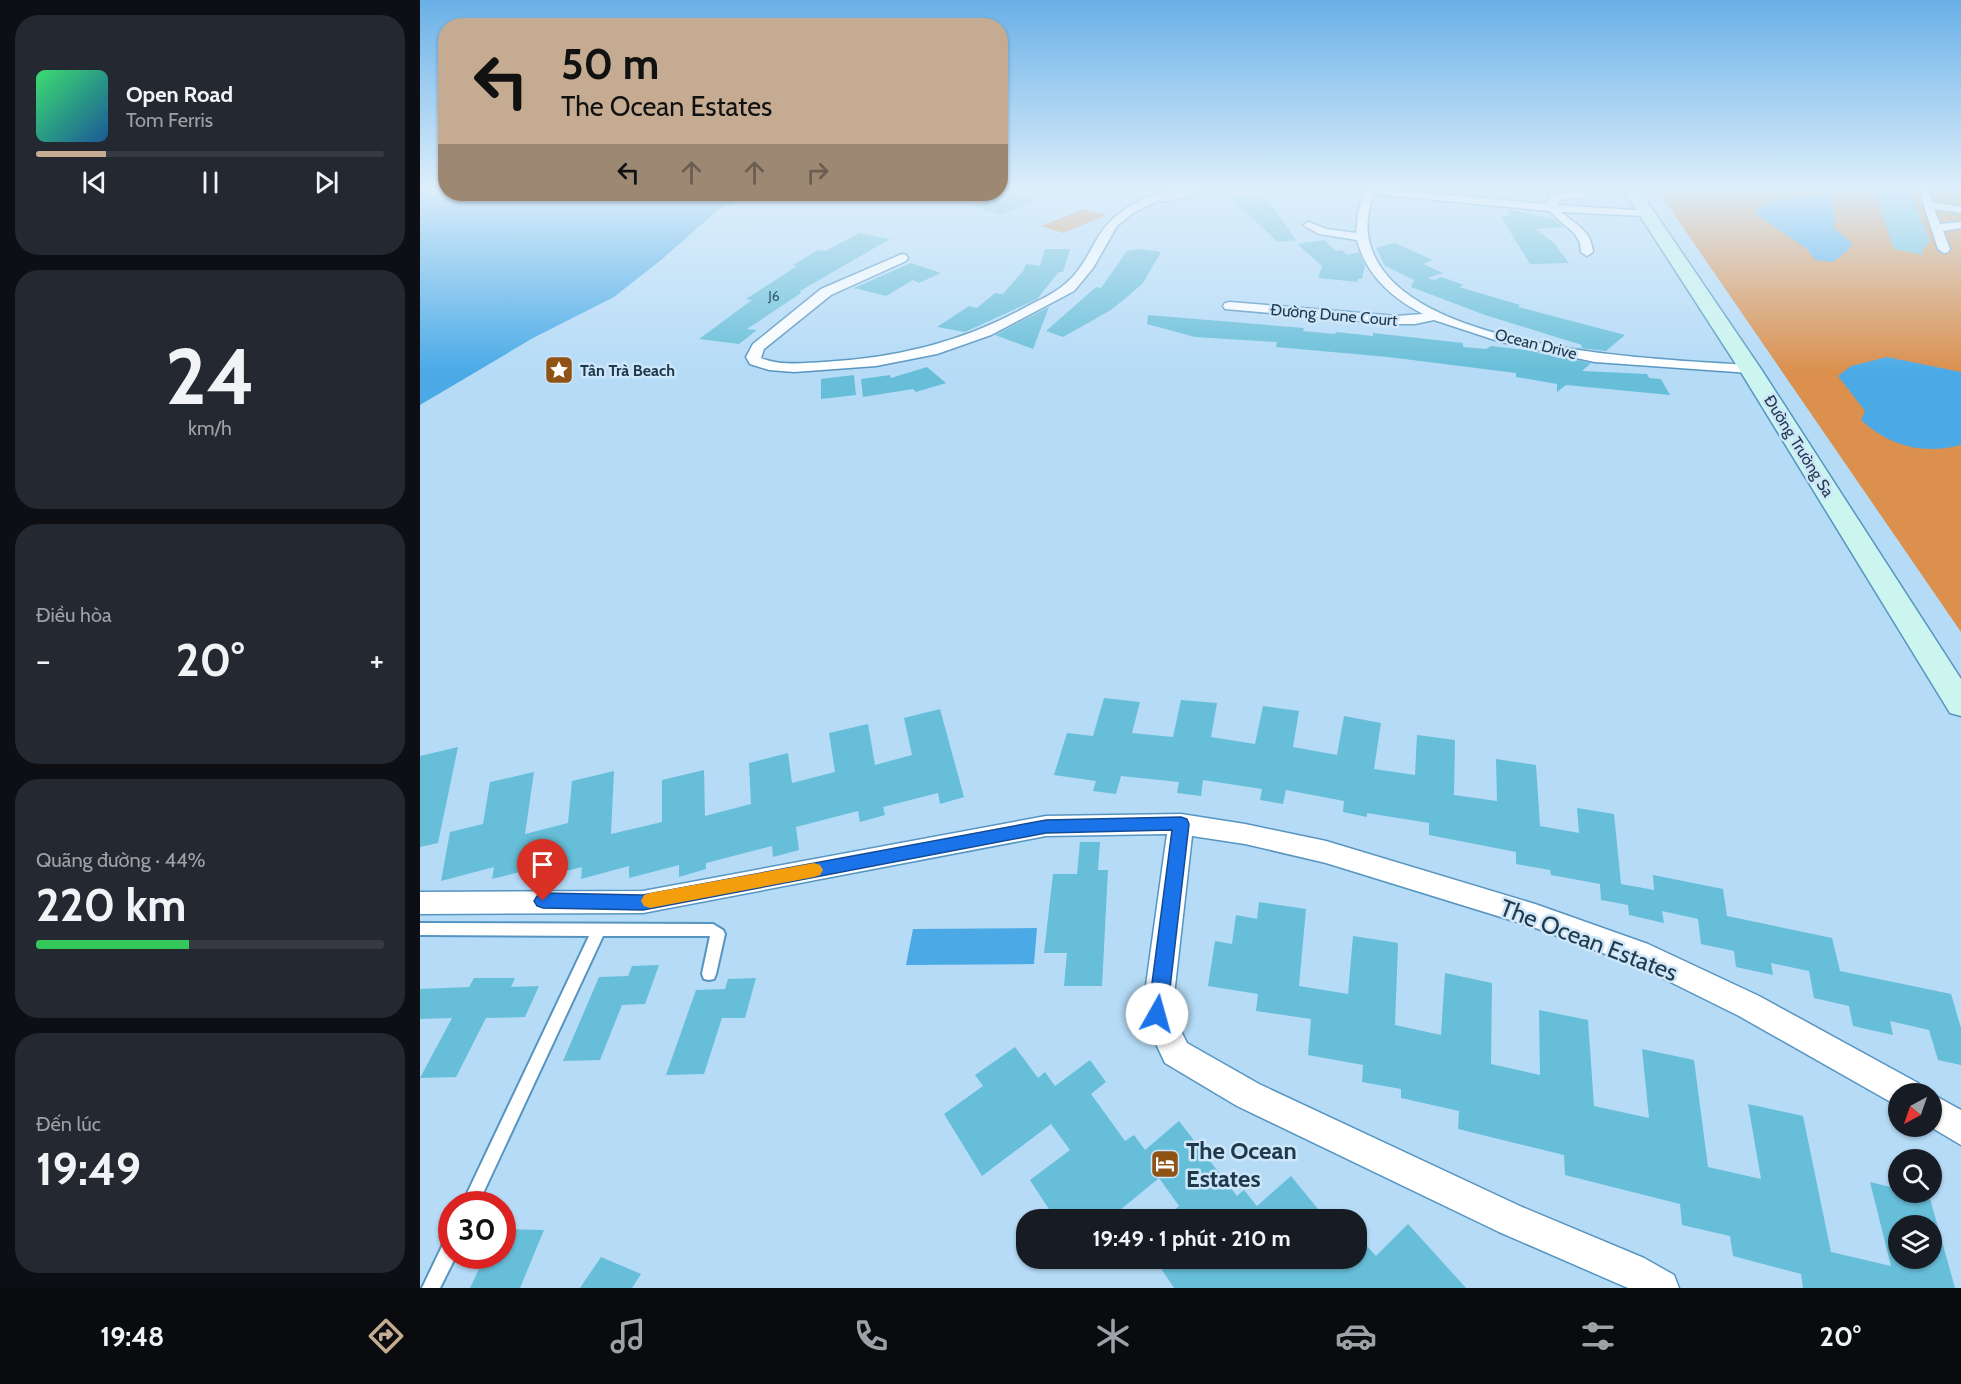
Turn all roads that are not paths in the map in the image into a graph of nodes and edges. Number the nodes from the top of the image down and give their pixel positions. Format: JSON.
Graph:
{"nodes":[{"id":1,"x":1098,"y":251,"type":"edge"},
{"id":2,"x":1369,"y":251,"type":"edge"},
{"id":3,"x":1671,"y":251,"type":"edge"},
{"id":4,"x":902,"y":258,"type":"dead end"},
{"id":5,"x":1230,"y":306,"type":"dead end"},
{"id":6,"x":1437,"y":315,"type":"junction"},
{"id":7,"x":1750,"y":369,"type":"junction"},
{"id":8,"x":1961,"y":705,"type":"edge"},
{"id":9,"x":1181,"y":824,"type":"junction"},
{"id":10,"x":420,"y":903,"type":"edge"},
{"id":11,"x":420,"y":929,"type":"edge"},
{"id":12,"x":599,"y":929,"type":"junction"},
{"id":13,"x":709,"y":974,"type":"dead end"},
{"id":14,"x":1888,"y":1083,"type":"edge"},
{"id":15,"x":1942,"y":1117,"type":"edge"},
{"id":16,"x":1961,"y":1129,"type":"edge"},
{"id":17,"x":476,"y":1191,"type":"edge"},
{"id":18,"x":440,"y":1269,"type":"edge"},
{"id":19,"x":431,"y":1288,"type":"edge"},
{"id":20,"x":1661,"y":1288,"type":"edge"}],
"edges":[{"from":1,"to":4,"type":"street"},
{"from":2,"to":6,"type":"street","name":"Ocean Drive"},
{"from":3,"to":7,"type":"main road","name":"Đường Trường Sa"},
{"from":5,"to":6,"type":"street","name":"Đường Dune Court"},
{"from":6,"to":7,"type":"street","name":"Ocean Drive"},
{"from":7,"to":8,"type":"main road","name":"Đường Trường Sa"},
{"from":9,"to":10,"type":"street","name":"The Ocean Estates"},
{"from":9,"to":14,"type":"street","name":"The Ocean Estates"},
{"from":9,"to":20,"type":"street"},
{"from":11,"to":12,"type":"lane"},
{"from":12,"to":13,"type":"lane"},
{"from":12,"to":17,"type":"lane"},
{"from":15,"to":16,"type":"street"},
{"from":18,"to":19,"type":"lane"}]}
